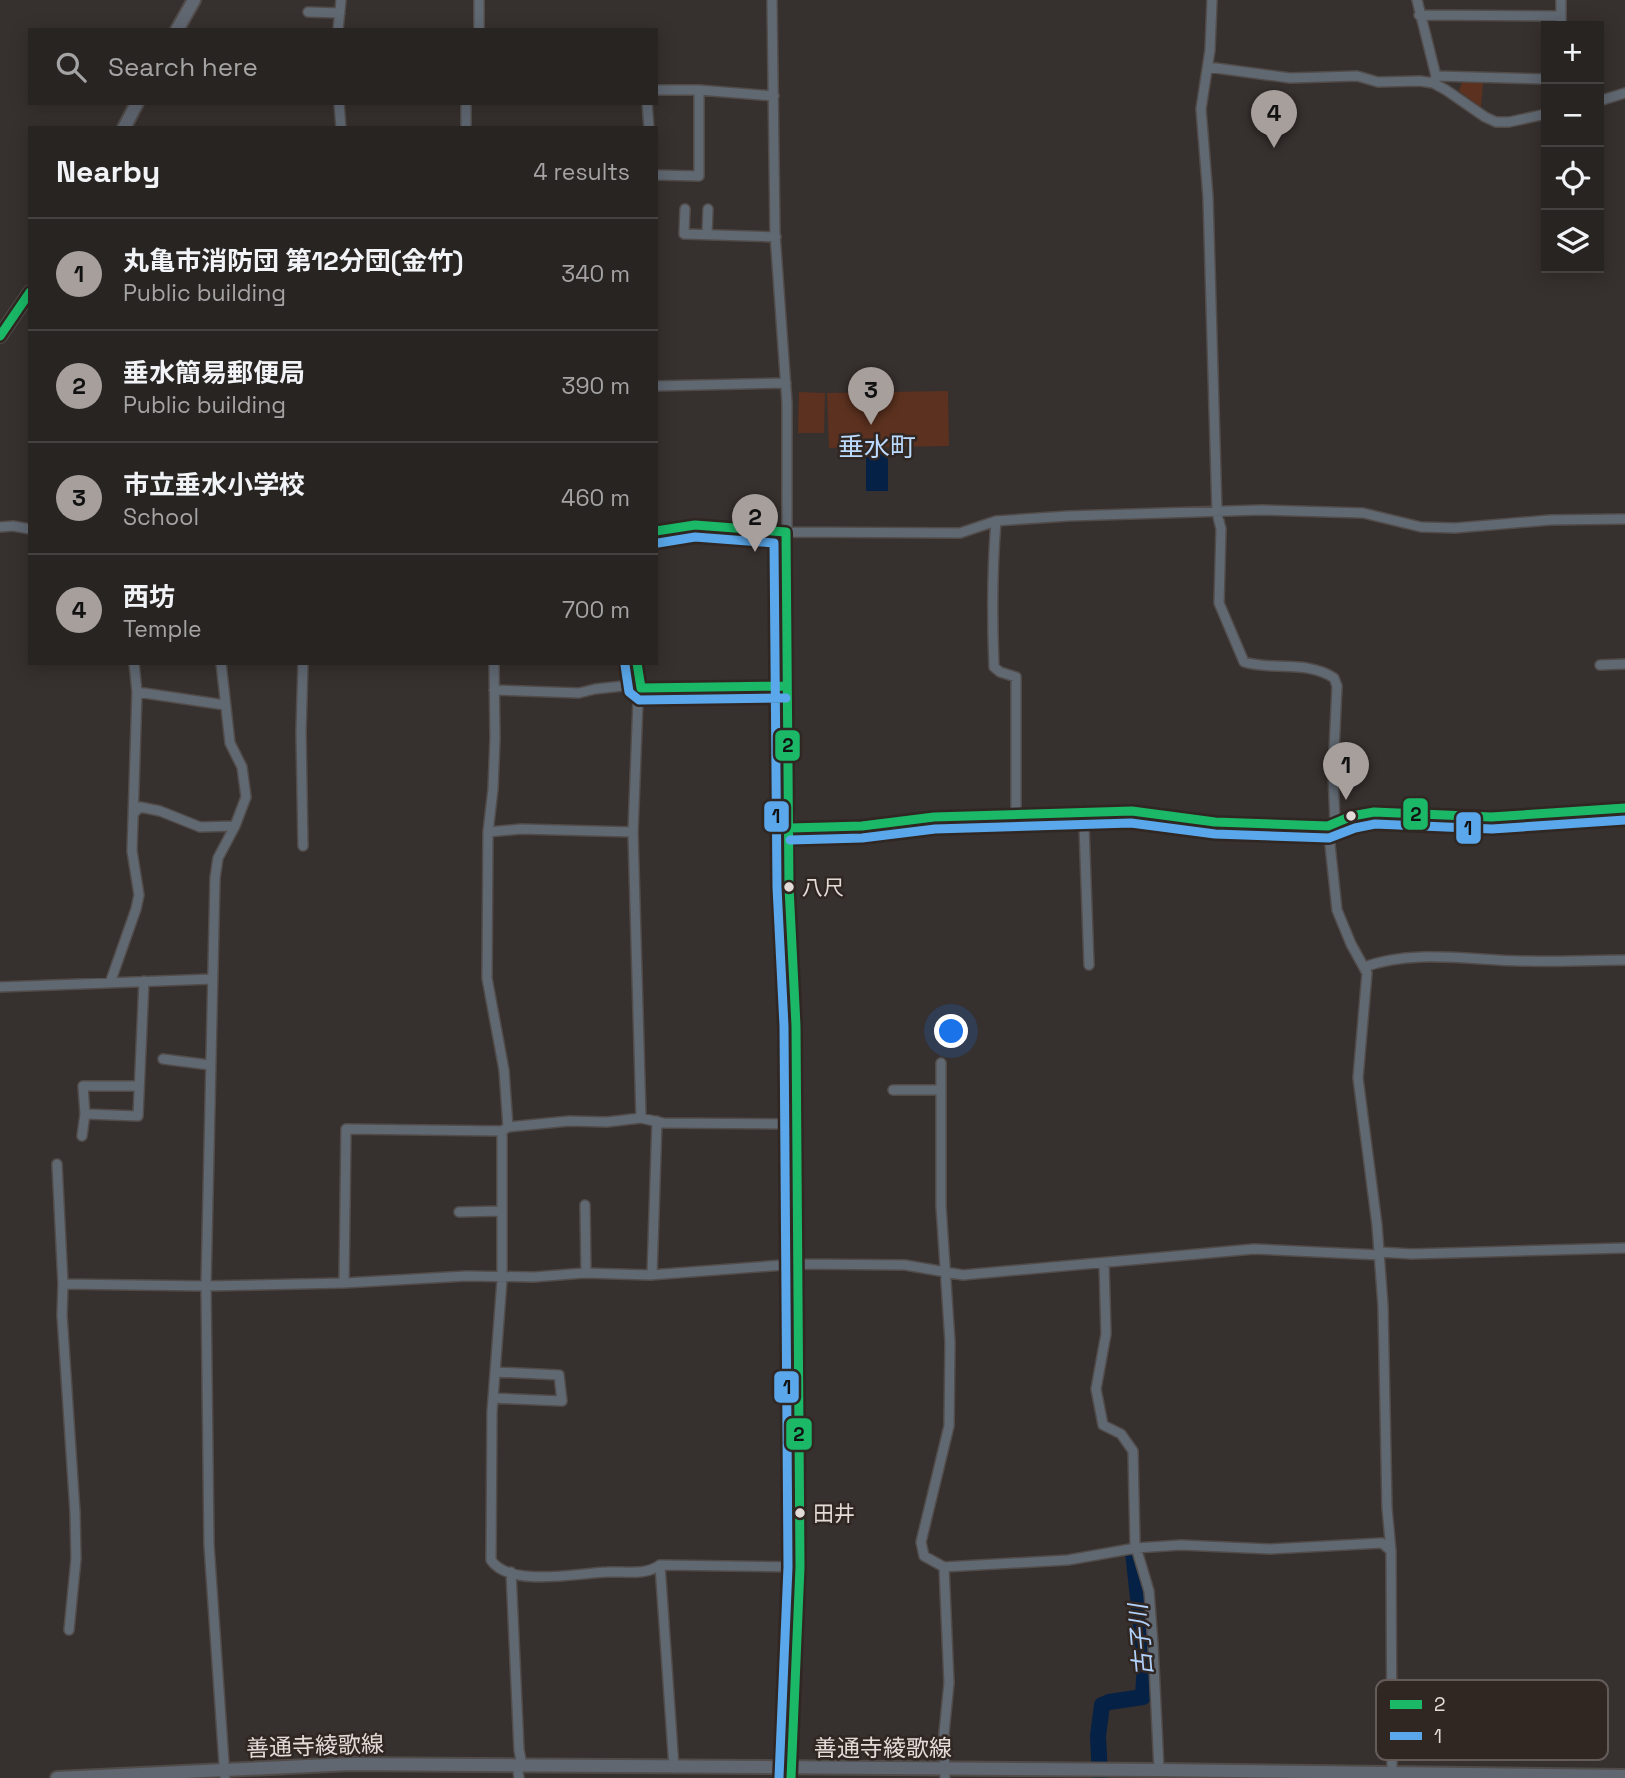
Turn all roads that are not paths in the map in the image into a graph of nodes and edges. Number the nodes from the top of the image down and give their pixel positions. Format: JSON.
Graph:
{"nodes":[{"id":1,"x":194,"y":0,"type":"edge"},
{"id":2,"x":341,"y":0,"type":"edge"},
{"id":3,"x":479,"y":0,"type":"edge"},
{"id":4,"x":772,"y":0,"type":"edge"},
{"id":5,"x":1212,"y":0,"type":"edge"},
{"id":6,"x":1416,"y":0,"type":"edge"},
{"id":7,"x":1560,"y":0,"type":"edge"},
{"id":8,"x":308,"y":12,"type":"dead end"},
{"id":9,"x":340,"y":13,"type":"junction"},
{"id":10,"x":1419,"y":15,"type":"junction"},
{"id":11,"x":1560,"y":21,"type":"edge"},
{"id":12,"x":178,"y":28,"type":"edge"},
{"id":13,"x":338,"y":28,"type":"edge"},
{"id":14,"x":479,"y":28,"type":"edge"},
{"id":15,"x":1208,"y":67,"type":"junction"},
{"id":16,"x":1541,"y":79,"type":"edge"},
{"id":17,"x":1434,"y":80,"type":"junction"},
{"id":18,"x":658,"y":90,"type":"edge"},
{"id":19,"x":699,"y":90,"type":"junction"},
{"id":20,"x":1625,"y":93,"type":"edge"},
{"id":21,"x":774,"y":96,"type":"junction"},
{"id":22,"x":1604,"y":99,"type":"edge"},
{"id":23,"x":136,"y":105,"type":"edge"},
{"id":24,"x":339,"y":105,"type":"edge"},
{"id":25,"x":466,"y":105,"type":"edge"},
{"id":26,"x":648,"y":105,"type":"edge"},
{"id":27,"x":1541,"y":115,"type":"edge"},
{"id":28,"x":125,"y":126,"type":"edge"},
{"id":29,"x":341,"y":126,"type":"edge"},
{"id":30,"x":466,"y":126,"type":"edge"},
{"id":31,"x":649,"y":126,"type":"edge"},
{"id":32,"x":658,"y":175,"type":"edge"},
{"id":33,"x":685,"y":209,"type":"dead end"},
{"id":34,"x":708,"y":209,"type":"dead end"},
{"id":35,"x":707,"y":234,"type":"junction"},
{"id":36,"x":776,"y":237,"type":"junction"},
{"id":37,"x":28,"y":295,"type":"edge"},
{"id":38,"x":0,"y":336,"type":"edge"},
{"id":39,"x":786,"y":383,"type":"junction"},
{"id":40,"x":658,"y":387,"type":"edge"},
{"id":41,"x":1217,"y":513,"type":"junction"},
{"id":42,"x":1625,"y":519,"type":"edge"},
{"id":43,"x":996,"y":521,"type":"junction"},
{"id":44,"x":0,"y":527,"type":"edge"},
{"id":45,"x":28,"y":529,"type":"edge"},
{"id":46,"x":658,"y":531,"type":"edge"},
{"id":47,"x":786,"y":532,"type":"junction"},
{"id":48,"x":1625,"y":664,"type":"edge"},
{"id":49,"x":134,"y":665,"type":"edge"},
{"id":50,"x":221,"y":665,"type":"edge"},
{"id":51,"x":303,"y":665,"type":"edge"},
{"id":52,"x":494,"y":665,"type":"edge"},
{"id":53,"x":637,"y":665,"type":"edge"},
{"id":54,"x":1600,"y":665,"type":"dead end"},
{"id":55,"x":641,"y":686,"type":"junction"},
{"id":56,"x":786,"y":686,"type":"junction"},
{"id":57,"x":494,"y":690,"type":"junction"},
{"id":58,"x":137,"y":692,"type":"junction"},
{"id":59,"x":225,"y":705,"type":"junction"},
{"id":60,"x":1625,"y":808,"type":"edge"},
{"id":61,"x":134,"y":813,"type":"junction"},
{"id":62,"x":1080,"y":813,"type":"junction"},
{"id":63,"x":1021,"y":816,"type":"junction"},
{"id":64,"x":1331,"y":824,"type":"junction"},
{"id":65,"x":235,"y":826,"type":"junction"},
{"id":66,"x":790,"y":828,"type":"junction"},
{"id":67,"x":488,"y":832,"type":"junction"},
{"id":68,"x":633,"y":832,"type":"junction"},
{"id":69,"x":303,"y":846,"type":"dead end"},
{"id":70,"x":1625,"y":960,"type":"edge"},
{"id":71,"x":1089,"y":965,"type":"dead end"},
{"id":72,"x":1364,"y":967,"type":"junction"},
{"id":73,"x":212,"y":979,"type":"junction"},
{"id":74,"x":144,"y":981,"type":"junction"},
{"id":75,"x":110,"y":983,"type":"junction"},
{"id":76,"x":0,"y":987,"type":"edge"},
{"id":77,"x":163,"y":1059,"type":"dead end"},
{"id":78,"x":941,"y":1063,"type":"dead end"},
{"id":79,"x":210,"y":1065,"type":"junction"},
{"id":80,"x":139,"y":1086,"type":"junction"},
{"id":81,"x":892,"y":1090,"type":"dead end"},
{"id":82,"x":941,"y":1090,"type":"junction"},
{"id":83,"x":85,"y":1114,"type":"junction"},
{"id":84,"x":641,"y":1118,"type":"junction"},
{"id":85,"x":657,"y":1121,"type":"junction"},
{"id":86,"x":796,"y":1124,"type":"junction"},
{"id":87,"x":505,"y":1129,"type":"junction"},
{"id":88,"x":82,"y":1136,"type":"dead end"},
{"id":89,"x":57,"y":1164,"type":"dead end"},
{"id":90,"x":585,"y":1205,"type":"dead end"},
{"id":91,"x":501,"y":1211,"type":"junction"},
{"id":92,"x":459,"y":1212,"type":"dead end"},
{"id":93,"x":1625,"y":1248,"type":"edge"},
{"id":94,"x":1380,"y":1254,"type":"junction"},
{"id":95,"x":1104,"y":1263,"type":"junction"},
{"id":96,"x":797,"y":1264,"type":"junction"},
{"id":97,"x":586,"y":1273,"type":"junction"},
{"id":98,"x":945,"y":1273,"type":"junction"},
{"id":99,"x":652,"y":1275,"type":"junction"},
{"id":100,"x":501,"y":1276,"type":"junction"},
{"id":101,"x":344,"y":1283,"type":"junction"},
{"id":102,"x":63,"y":1284,"type":"junction"},
{"id":103,"x":206,"y":1286,"type":"junction"},
{"id":104,"x":495,"y":1372,"type":"junction"},
{"id":105,"x":493,"y":1398,"type":"junction"},
{"id":106,"x":1136,"y":1548,"type":"junction"},
{"id":107,"x":1391,"y":1551,"type":"junction"},
{"id":108,"x":660,"y":1564,"type":"junction"},
{"id":109,"x":800,"y":1567,"type":"junction"},
{"id":110,"x":944,"y":1567,"type":"junction"},
{"id":111,"x":511,"y":1572,"type":"junction"},
{"id":112,"x":69,"y":1629,"type":"dead end"},
{"id":113,"x":1390,"y":1680,"type":"edge"},
{"id":114,"x":674,"y":1768,"type":"junction"},
{"id":115,"x":1158,"y":1770,"type":"junction"},
{"id":116,"x":520,"y":1772,"type":"edge"},
{"id":117,"x":791,"y":1773,"type":"edge"},
{"id":118,"x":225,"y":1774,"type":"edge"},
{"id":119,"x":945,"y":1774,"type":"edge"},
{"id":120,"x":1390,"y":1775,"type":"edge"},
{"id":121,"x":1625,"y":1776,"type":"edge"},
{"id":122,"x":57,"y":1778,"type":"edge"}],
"edges":[{"from":1,"to":12,"type":"main road"},
{"from":2,"to":9,"type":"street"},
{"from":3,"to":14,"type":"street"},
{"from":4,"to":21,"type":"street"},
{"from":5,"to":15,"type":"street"},
{"from":6,"to":10,"type":"street"},
{"from":7,"to":11,"type":"street"},
{"from":8,"to":9,"type":"street"},
{"from":9,"to":13,"type":"street"},
{"from":10,"to":11,"type":"street"},
{"from":10,"to":17,"type":"street"},
{"from":15,"to":17,"type":"street"},
{"from":15,"to":41,"type":"street"},
{"from":16,"to":17,"type":"street"},
{"from":17,"to":27,"type":"street"},
{"from":18,"to":19,"type":"street"},
{"from":19,"to":21,"type":"street"},
{"from":19,"to":32,"type":"street"},
{"from":20,"to":22,"type":"street"},
{"from":21,"to":36,"type":"street"},
{"from":23,"to":28,"type":"main road"},
{"from":24,"to":29,"type":"street"},
{"from":25,"to":30,"type":"street"},
{"from":26,"to":31,"type":"street"},
{"from":33,"to":35,"type":"street"},
{"from":34,"to":35,"type":"street"},
{"from":35,"to":36,"type":"street"},
{"from":36,"to":39,"type":"street"},
{"from":37,"to":38,"type":"main road"},
{"from":39,"to":40,"type":"street"},
{"from":39,"to":47,"type":"street"},
{"from":41,"to":42,"type":"street"},
{"from":41,"to":43,"type":"street"},
{"from":41,"to":64,"type":"street"},
{"from":43,"to":47,"type":"street"},
{"from":43,"to":63,"type":"street"},
{"from":44,"to":45,"type":"street"},
{"from":46,"to":47,"type":"street"},
{"from":47,"to":56,"type":"street"},
{"from":48,"to":54,"type":"street"},
{"from":49,"to":58,"type":"street"},
{"from":50,"to":59,"type":"street"},
{"from":51,"to":69,"type":"street"},
{"from":52,"to":57,"type":"street"},
{"from":53,"to":55,"type":"street"},
{"from":55,"to":56,"type":"street"},
{"from":55,"to":57,"type":"street"},
{"from":55,"to":68,"type":"street"},
{"from":56,"to":66,"type":"street"},
{"from":57,"to":67,"type":"street"},
{"from":58,"to":59,"type":"street"},
{"from":58,"to":61,"type":"street"},
{"from":59,"to":65,"type":"street"},
{"from":60,"to":64,"type":"street"},
{"from":61,"to":65,"type":"street"},
{"from":61,"to":75,"type":"street"},
{"from":62,"to":63,"type":"street"},
{"from":62,"to":64,"type":"street"},
{"from":62,"to":71,"type":"street"},
{"from":63,"to":66,"type":"street"},
{"from":64,"to":72,"type":"street"},
{"from":65,"to":73,"type":"street"},
{"from":66,"to":86,"type":"street"},
{"from":67,"to":68,"type":"street"},
{"from":67,"to":87,"type":"street"},
{"from":68,"to":84,"type":"street"},
{"from":70,"to":72,"type":"street"},
{"from":72,"to":94,"type":"street"},
{"from":73,"to":74,"type":"street"},
{"from":73,"to":79,"type":"street"},
{"from":74,"to":75,"type":"street"},
{"from":74,"to":80,"type":"street"},
{"from":75,"to":76,"type":"street"},
{"from":77,"to":79,"type":"street"},
{"from":78,"to":82,"type":"street"},
{"from":79,"to":103,"type":"street"},
{"from":80,"to":83,"type":"street"},
{"from":80,"to":83,"type":"street"},
{"from":81,"to":82,"type":"street"},
{"from":82,"to":98,"type":"street"},
{"from":83,"to":88,"type":"street"},
{"from":84,"to":85,"type":"street"},
{"from":84,"to":87,"type":"street"},
{"from":85,"to":86,"type":"street"},
{"from":85,"to":99,"type":"street"},
{"from":86,"to":96,"type":"street"},
{"from":87,"to":91,"type":"street"},
{"from":87,"to":101,"type":"street"},
{"from":89,"to":102,"type":"street"},
{"from":90,"to":97,"type":"street"},
{"from":91,"to":92,"type":"street"},
{"from":91,"to":100,"type":"street"},
{"from":93,"to":94,"type":"street"},
{"from":94,"to":95,"type":"street"},
{"from":94,"to":107,"type":"street"},
{"from":95,"to":98,"type":"street"},
{"from":95,"to":106,"type":"street"},
{"from":96,"to":98,"type":"street"},
{"from":96,"to":99,"type":"street"},
{"from":96,"to":109,"type":"street"},
{"from":97,"to":99,"type":"street"},
{"from":97,"to":100,"type":"street"},
{"from":98,"to":110,"type":"street"},
{"from":100,"to":101,"type":"street"},
{"from":100,"to":104,"type":"street"},
{"from":101,"to":103,"type":"street"},
{"from":102,"to":103,"type":"street"},
{"from":102,"to":112,"type":"street"},
{"from":103,"to":118,"type":"street"},
{"from":104,"to":105,"type":"street"},
{"from":104,"to":105,"type":"street"},
{"from":105,"to":111,"type":"street"},
{"from":106,"to":107,"type":"street"},
{"from":106,"to":110,"type":"street"},
{"from":106,"to":115,"type":"street"},
{"from":107,"to":113,"type":"street"},
{"from":108,"to":109,"type":"street"},
{"from":108,"to":111,"type":"street"},
{"from":108,"to":114,"type":"street"},
{"from":109,"to":117,"type":"street"},
{"from":110,"to":119,"type":"street"},
{"from":111,"to":116,"type":"street"},
{"from":114,"to":116,"type":"main road","name":"善通寺綾歌線"},
{"from":114,"to":117,"type":"main road","name":"善通寺綾歌線"},
{"from":115,"to":119,"type":"main road","name":"善通寺綾歌線"},
{"from":115,"to":120,"type":"main road","name":"善通寺綾歌線"},
{"from":116,"to":118,"type":"main road","name":"善通寺綾歌線"},
{"from":117,"to":119,"type":"main road","name":"善通寺綾歌線"},
{"from":118,"to":122,"type":"main road","name":"善通寺綾歌線"},
{"from":120,"to":121,"type":"main road","name":"善通寺綾歌線"}]}
